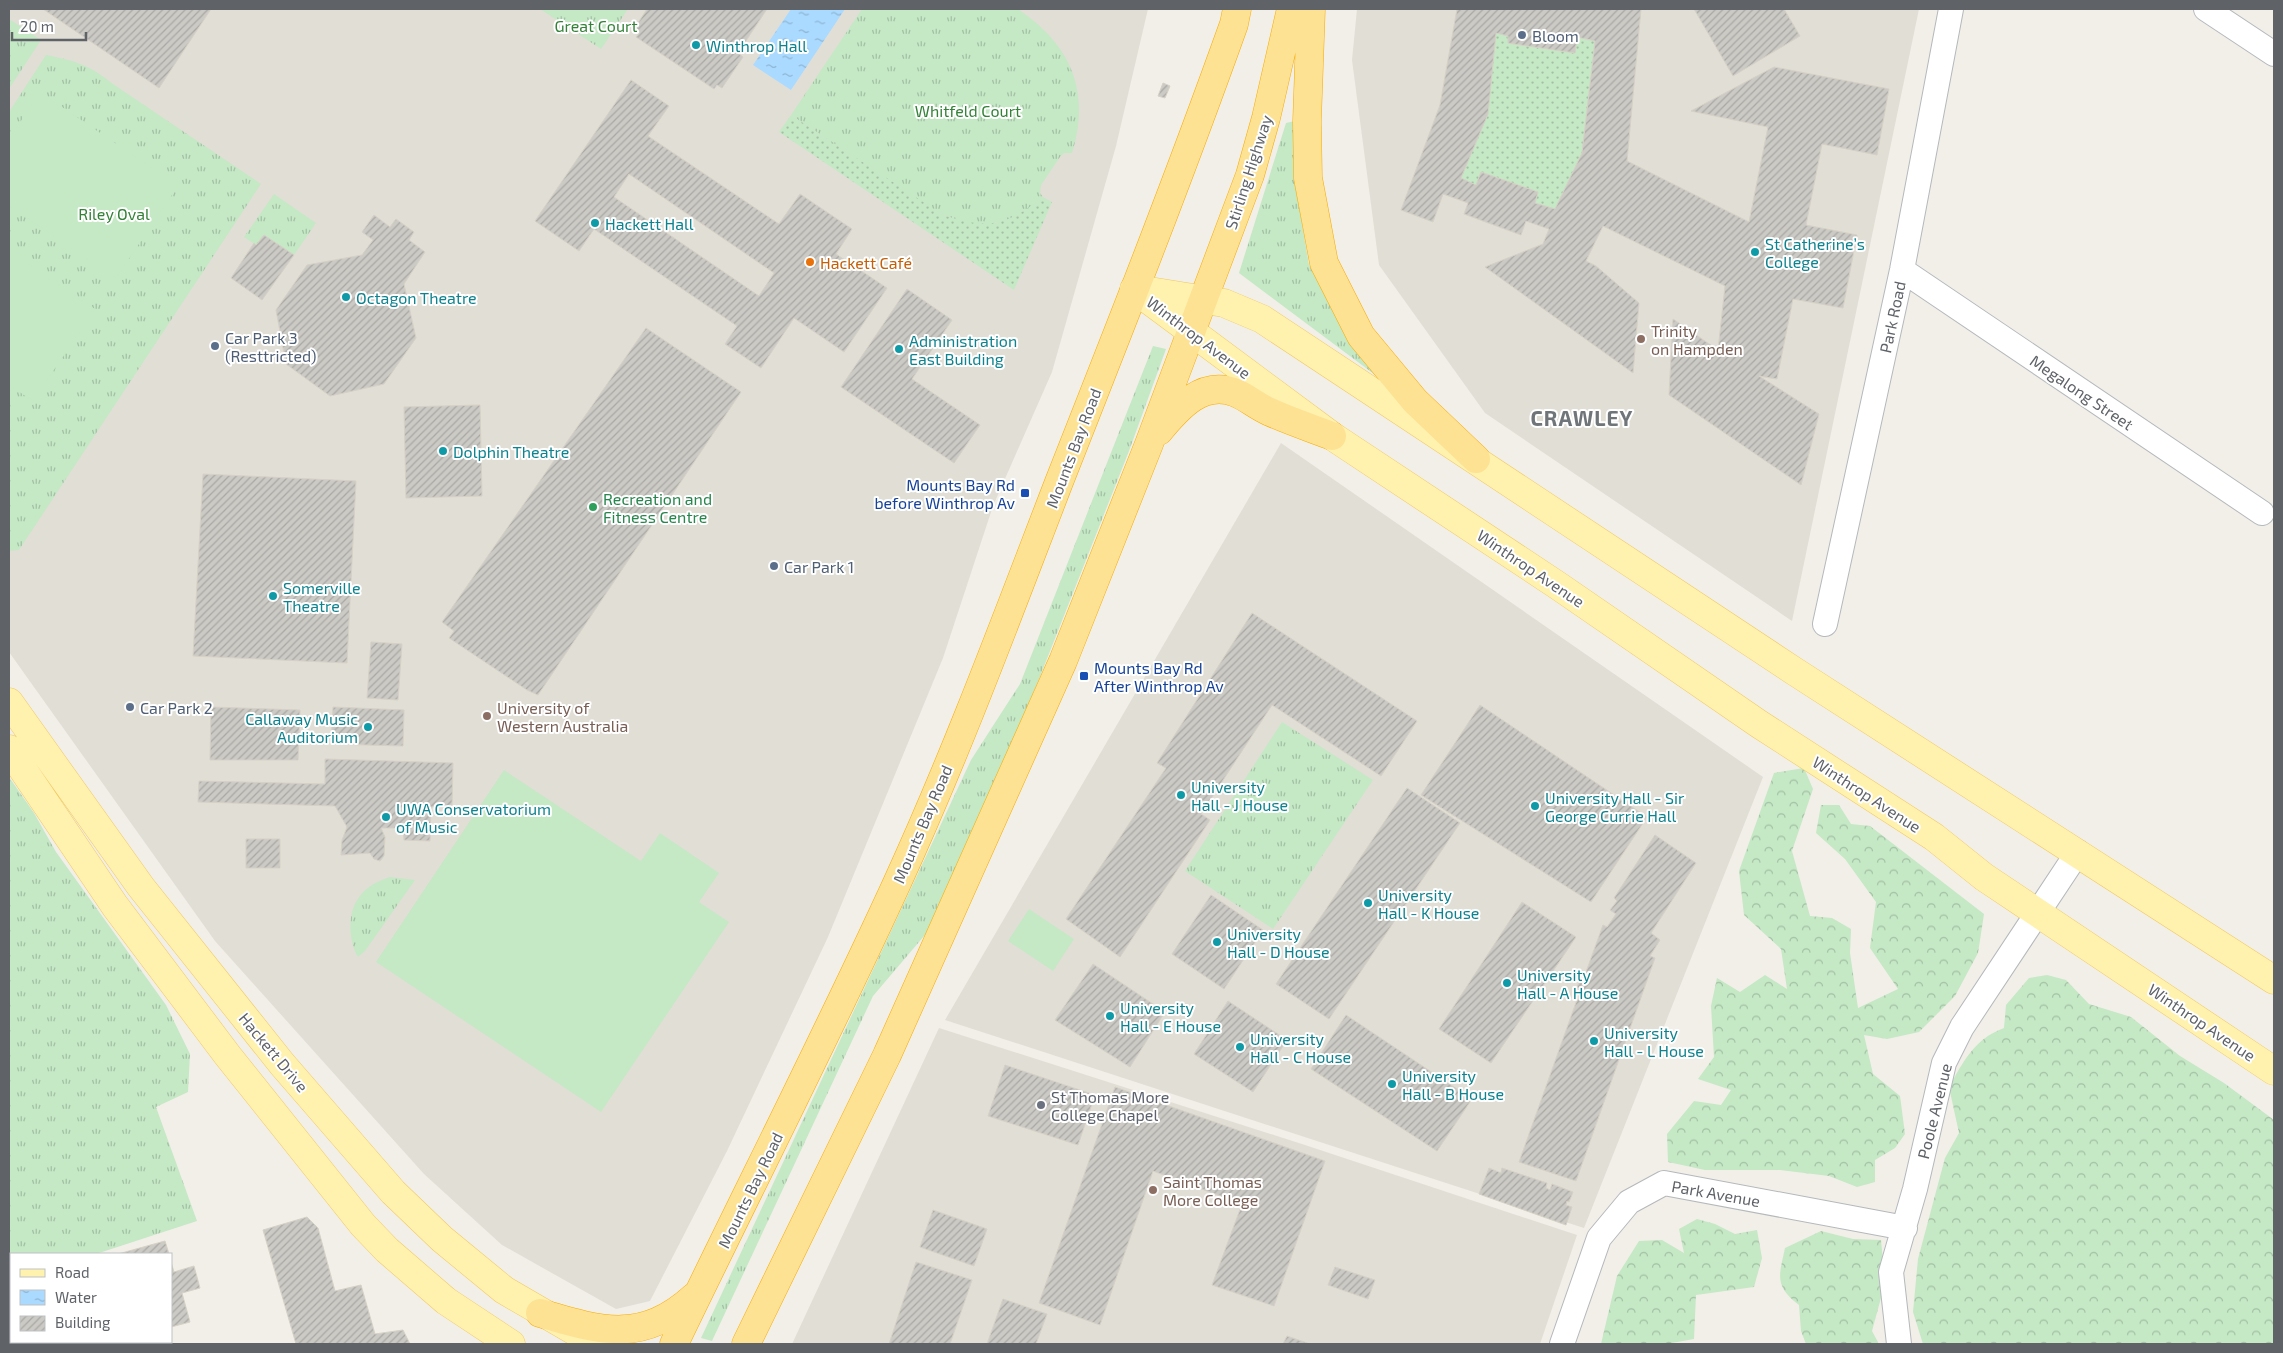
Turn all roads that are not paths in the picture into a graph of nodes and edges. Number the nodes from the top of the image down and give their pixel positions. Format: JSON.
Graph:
{"nodes":[{"id":1,"x":1237,"y":9,"type":"edge"},
{"id":2,"x":1291,"y":9,"type":"edge"},
{"id":3,"x":1311,"y":9,"type":"edge"},
{"id":4,"x":1951,"y":9,"type":"edge"},
{"id":5,"x":2206,"y":9,"type":"edge"},
{"id":6,"x":2274,"y":54,"type":"edge"},
{"id":7,"x":1902,"y":270,"type":"junction"},
{"id":8,"x":1134,"y":288,"type":"junction"},
{"id":9,"x":1203,"y":300,"type":"junction"},
{"id":10,"x":1190,"y":332,"type":"junction"},
{"id":11,"x":1332,"y":436,"type":"junction"},
{"id":12,"x":1149,"y":444,"type":"junction"},
{"id":13,"x":1476,"y":459,"type":"junction"},
{"id":14,"x":2262,"y":513,"type":"dead end"},
{"id":15,"x":1825,"y":624,"type":"dead end"},
{"id":16,"x":9,"y":702,"type":"edge"},
{"id":17,"x":9,"y":749,"type":"edge"},
{"id":18,"x":2078,"y":852,"type":"junction"},
{"id":19,"x":2036,"y":913,"type":"junction"},
{"id":20,"x":2274,"y":980,"type":"edge"},
{"id":21,"x":2274,"y":1071,"type":"edge"},
{"id":22,"x":1905,"y":1228,"type":"junction"},
{"id":23,"x":700,"y":1292,"type":"junction"},
{"id":24,"x":540,"y":1312,"type":"junction"},
{"id":25,"x":511,"y":1344,"type":"edge"},
{"id":26,"x":597,"y":1344,"type":"edge"},
{"id":27,"x":674,"y":1344,"type":"edge"},
{"id":28,"x":746,"y":1344,"type":"edge"},
{"id":29,"x":1562,"y":1344,"type":"edge"},
{"id":30,"x":1899,"y":1344,"type":"edge"}],
"edges":[{"from":1,"to":8,"type":"highway"},
{"from":2,"to":9,"type":"highway","name":"Stirling Highway"},
{"from":3,"to":13,"type":"highway"},
{"from":4,"to":7,"type":"street","name":"Park Road"},
{"from":5,"to":6,"type":"street"},
{"from":7,"to":14,"type":"street","name":"Megalong Street"},
{"from":7,"to":15,"type":"street","name":"Park Road"},
{"from":8,"to":9,"type":"main road","name":"Winthrop Avenue"},
{"from":8,"to":10,"type":"main road","name":"Winthrop Avenue"},
{"from":8,"to":23,"type":"highway","name":"Mounts Bay Road"},
{"from":9,"to":10,"type":"highway","name":"Stirling Highway"},
{"from":9,"to":13,"type":"main road","name":"Winthrop Avenue"},
{"from":10,"to":11,"type":"main road","name":"Winthrop Avenue"},
{"from":10,"to":12,"type":"highway"},
{"from":11,"to":12,"type":"highway"},
{"from":11,"to":19,"type":"main road","name":"Winthrop Avenue"},
{"from":12,"to":28,"type":"highway"},
{"from":13,"to":18,"type":"main road","name":"Winthrop Avenue"},
{"from":16,"to":24,"type":"main road","name":"Hackett Drive"},
{"from":17,"to":25,"type":"main road"},
{"from":18,"to":19,"type":"street","name":"Poole Avenue"},
{"from":18,"to":20,"type":"main road","name":"Winthrop Avenue"},
{"from":19,"to":21,"type":"main road","name":"Winthrop Avenue"},
{"from":19,"to":22,"type":"street","name":"Poole Avenue"},
{"from":22,"to":29,"type":"street","name":"Park Avenue"},
{"from":22,"to":30,"type":"street","name":"Poole Avenue"},
{"from":23,"to":24,"type":"highway"},
{"from":23,"to":27,"type":"highway","name":"Mounts Bay Road"},
{"from":24,"to":26,"type":"main road","name":"Hackett Drive"}]}
